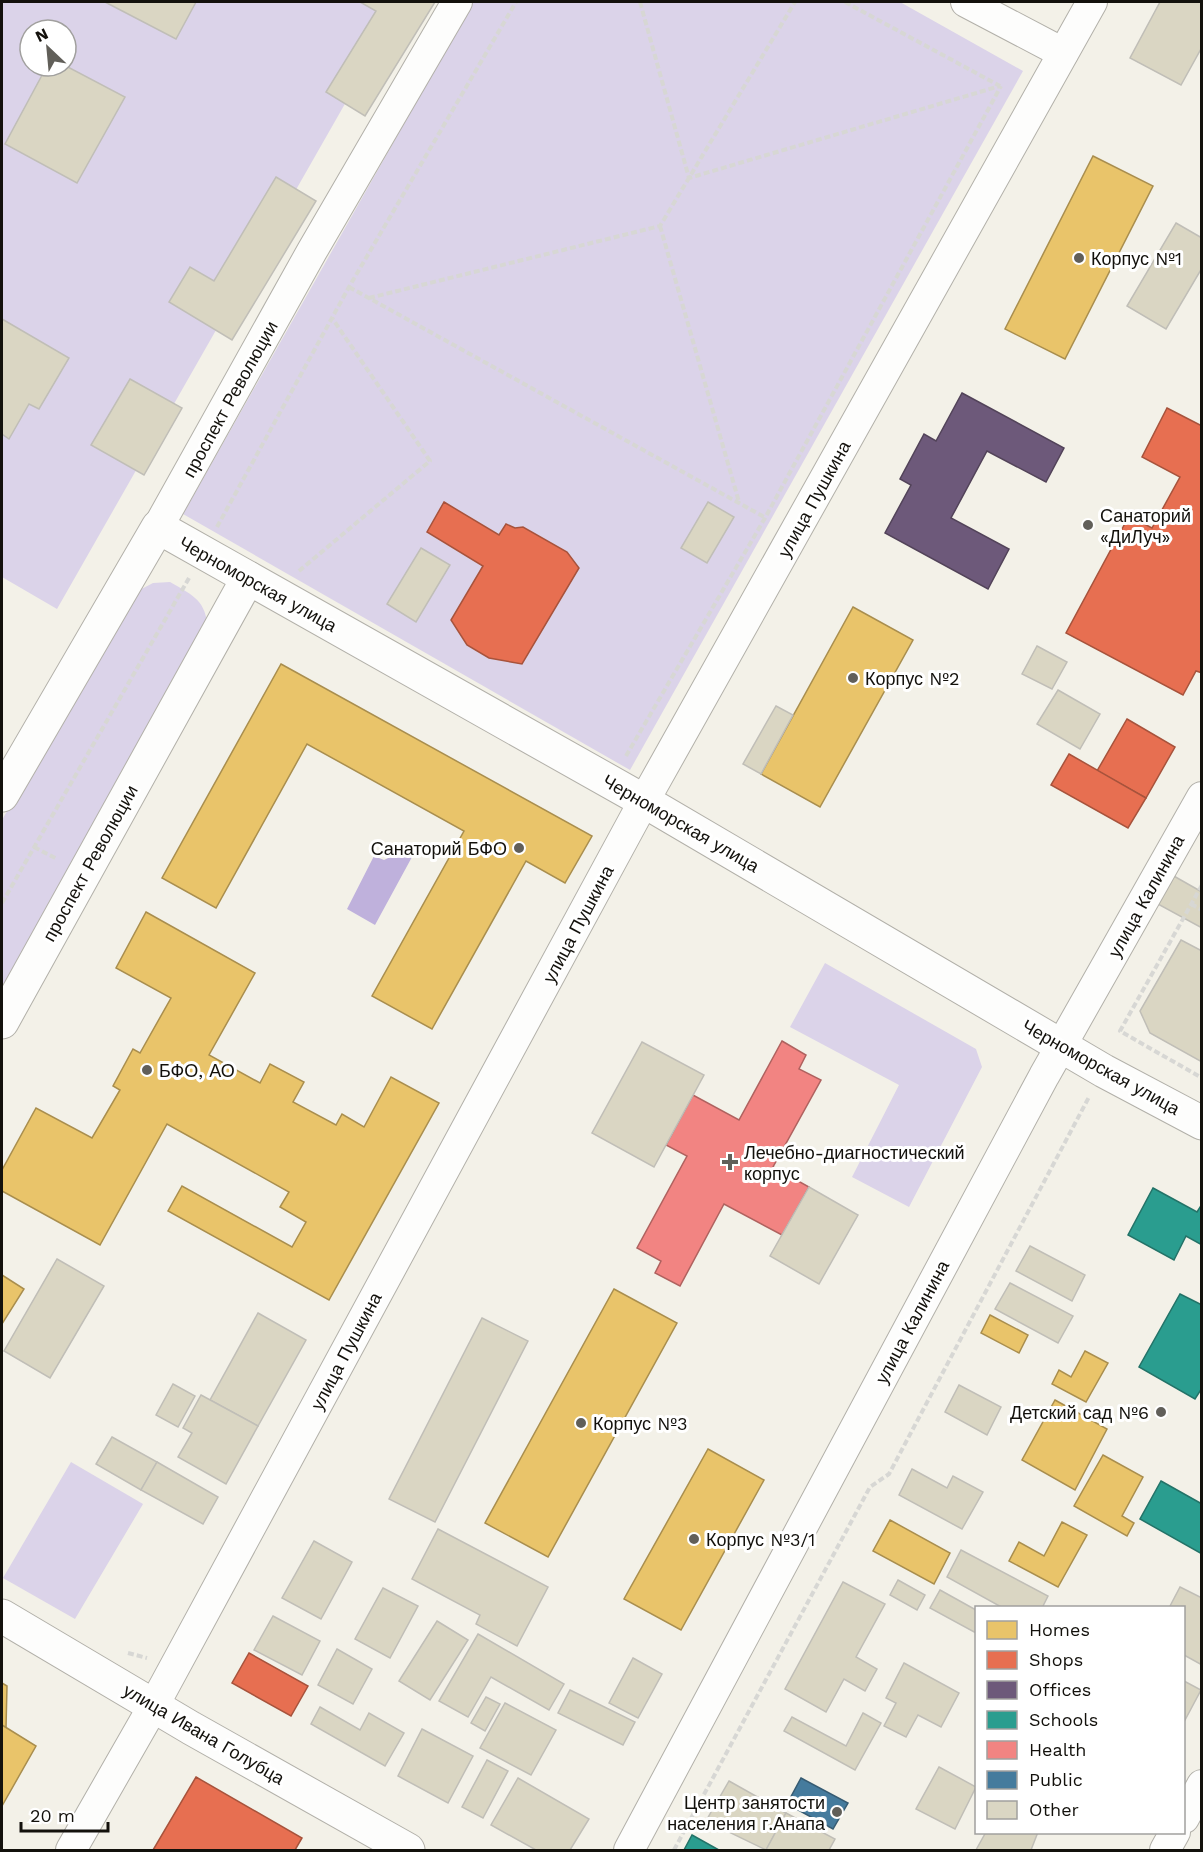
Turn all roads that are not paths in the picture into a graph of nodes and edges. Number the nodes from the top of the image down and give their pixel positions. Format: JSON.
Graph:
{"nodes":[{"id":1,"x":457,"y":2,"type":"edge"},
{"id":2,"x":966,"y":2,"type":"edge"},
{"id":3,"x":1092,"y":2,"type":"edge"},
{"id":4,"x":1063,"y":53,"type":"junction"},
{"id":5,"x":158,"y":527,"type":"junction"},
{"id":6,"x":248,"y":578,"type":"junction"},
{"id":7,"x":2,"y":795,"type":"edge"},
{"id":8,"x":1202,"y":797,"type":"edge"},
{"id":9,"x":644,"y":801,"type":"junction"},
{"id":10,"x":2,"y":1022,"type":"edge"},
{"id":11,"x":1061,"y":1045,"type":"junction"},
{"id":12,"x":1202,"y":1123,"type":"edge"},
{"id":13,"x":2,"y":1616,"type":"edge"},
{"id":14,"x":154,"y":1705,"type":"junction"},
{"id":15,"x":1202,"y":1785,"type":"edge"},
{"id":16,"x":1185,"y":1816,"type":"edge"},
{"id":17,"x":1174,"y":1834,"type":"edge"},
{"id":18,"x":71,"y":1851,"type":"edge"},
{"id":19,"x":408,"y":1851,"type":"edge"},
{"id":20,"x":629,"y":1851,"type":"edge"},
{"id":21,"x":1165,"y":1851,"type":"edge"}],
"edges":[{"from":1,"to":5,"type":"street","name":"проспект Революции"},
{"from":2,"to":4,"type":"street"},
{"from":3,"to":4,"type":"street","name":"улица Пушкина"},
{"from":4,"to":9,"type":"street","name":"улица Пушкина"},
{"from":5,"to":6,"type":"street","name":"Черноморская улица"},
{"from":5,"to":7,"type":"street","name":"проспект Революции"},
{"from":6,"to":9,"type":"street","name":"Черноморская улица"},
{"from":6,"to":10,"type":"street","name":"проспект Революции"},
{"from":8,"to":11,"type":"street","name":"улица Калинина"},
{"from":9,"to":11,"type":"street","name":"Черноморская улица"},
{"from":9,"to":14,"type":"street","name":"улица Пушкина"},
{"from":11,"to":12,"type":"street","name":"Черноморская улица"},
{"from":11,"to":20,"type":"street","name":"улица Калинина"},
{"from":13,"to":14,"type":"street","name":"улица Ивана Голубца"},
{"from":14,"to":18,"type":"street","name":"улица Пушкина"},
{"from":14,"to":19,"type":"street","name":"улица Ивана Голубца"},
{"from":15,"to":16,"type":"street"},
{"from":17,"to":21,"type":"street"}]}
